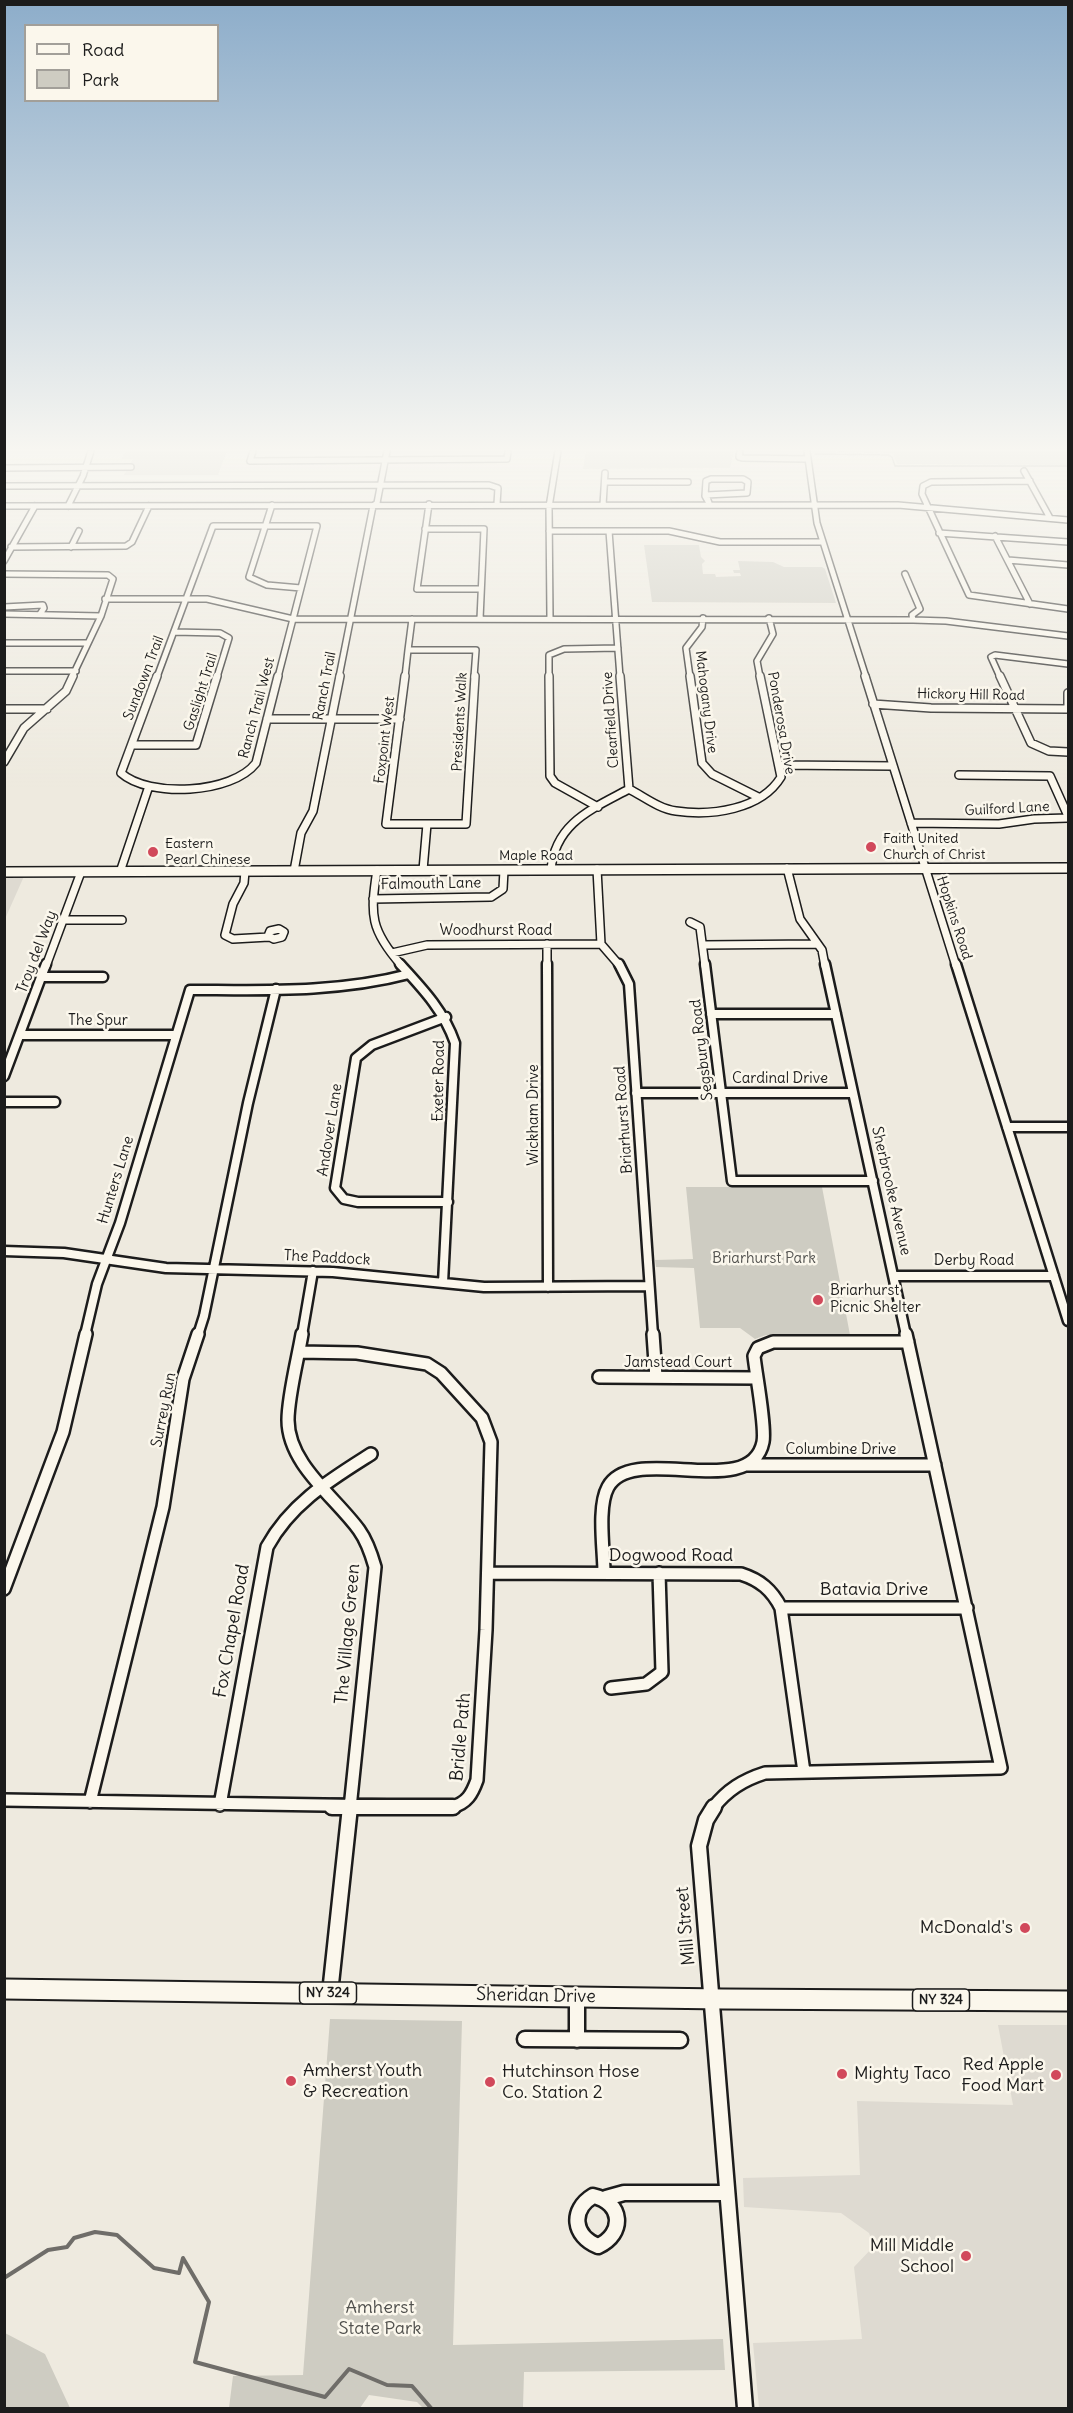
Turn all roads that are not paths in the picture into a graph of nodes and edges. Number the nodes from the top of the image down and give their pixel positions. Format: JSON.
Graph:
{"nodes":[{"id":1,"x":199,"y":564,"type":"edge"},
{"id":2,"x":254,"y":564,"type":"edge"},
{"id":3,"x":307,"y":564,"type":"edge"},
{"id":4,"x":362,"y":564,"type":"edge"},
{"id":5,"x":420,"y":564,"type":"edge"},
{"id":6,"x":482,"y":564,"type":"edge"},
{"id":7,"x":549,"y":564,"type":"edge"},
{"id":8,"x":611,"y":564,"type":"edge"},
{"id":9,"x":830,"y":564,"type":"edge"},
{"id":10,"x":954,"y":564,"type":"edge"},
{"id":11,"x":1010,"y":564,"type":"edge"},
{"id":12,"x":1044,"y":564,"type":"edge"},
{"id":13,"x":1068,"y":566,"type":"edge"},
{"id":14,"x":4,"y":574,"type":"edge"},
{"id":15,"x":905,"y":574,"type":"dead end"},
{"id":16,"x":301,"y":588,"type":"junction"},
{"id":17,"x":481,"y":589,"type":"junction"},
{"id":18,"x":186,"y":598,"type":"junction"},
{"id":19,"x":105,"y":599,"type":"junction"},
{"id":20,"x":1030,"y":604,"type":"junction"},
{"id":21,"x":4,"y":607,"type":"edge"},
{"id":22,"x":1068,"y":609,"type":"edge"},
{"id":23,"x":4,"y":614,"type":"edge"},
{"id":24,"x":40,"y":614,"type":"junction"},
{"id":25,"x":101,"y":616,"type":"junction"},
{"id":26,"x":550,"y":618,"type":"junction"},
{"id":27,"x":615,"y":618,"type":"junction"},
{"id":28,"x":703,"y":618,"type":"junction"},
{"id":29,"x":769,"y":618,"type":"junction"},
{"id":30,"x":293,"y":619,"type":"junction"},
{"id":31,"x":351,"y":619,"type":"junction"},
{"id":32,"x":412,"y":619,"type":"junction"},
{"id":33,"x":480,"y":619,"type":"junction"},
{"id":34,"x":913,"y":620,"type":"junction"},
{"id":35,"x":847,"y":621,"type":"junction"},
{"id":36,"x":174,"y":632,"type":"junction"},
{"id":37,"x":1068,"y":636,"type":"edge"},
{"id":38,"x":88,"y":643,"type":"junction"},
{"id":39,"x":4,"y":644,"type":"edge"},
{"id":40,"x":618,"y":648,"type":"junction"},
{"id":41,"x":408,"y":650,"type":"junction"},
{"id":42,"x":1068,"y":664,"type":"edge"},
{"id":43,"x":4,"y":671,"type":"edge"},
{"id":44,"x":76,"y":671,"type":"junction"},
{"id":45,"x":1068,"y":693,"type":"edge"},
{"id":46,"x":873,"y":704,"type":"junction"},
{"id":47,"x":1015,"y":708,"type":"junction"},
{"id":48,"x":4,"y":709,"type":"edge"},
{"id":49,"x":47,"y":709,"type":"junction"},
{"id":50,"x":1068,"y":709,"type":"edge"},
{"id":51,"x":267,"y":718,"type":"junction"},
{"id":52,"x":331,"y":719,"type":"junction"},
{"id":53,"x":400,"y":719,"type":"junction"},
{"id":54,"x":132,"y":745,"type":"junction"},
{"id":55,"x":1068,"y":753,"type":"edge"},
{"id":56,"x":4,"y":762,"type":"edge"},
{"id":57,"x":779,"y":765,"type":"junction"},
{"id":58,"x":892,"y":766,"type":"junction"},
{"id":59,"x":959,"y":775,"type":"dead end"},
{"id":60,"x":149,"y":786,"type":"junction"},
{"id":61,"x":629,"y":789,"type":"junction"},
{"id":62,"x":758,"y":797,"type":"junction"},
{"id":63,"x":598,"y":807,"type":"junction"},
{"id":64,"x":1068,"y":817,"type":"edge"},
{"id":65,"x":911,"y":823,"type":"junction"},
{"id":66,"x":427,"y":824,"type":"junction"},
{"id":67,"x":924,"y":867,"type":"junction"},
{"id":68,"x":787,"y":868,"type":"junction"},
{"id":69,"x":1068,"y":868,"type":"edge"},
{"id":70,"x":597,"y":869,"type":"junction"},
{"id":71,"x":377,"y":870,"type":"junction"},
{"id":72,"x":423,"y":870,"type":"junction"},
{"id":73,"x":504,"y":870,"type":"junction"},
{"id":74,"x":551,"y":870,"type":"junction"},
{"id":75,"x":245,"y":871,"type":"junction"},
{"id":76,"x":294,"y":871,"type":"junction"},
{"id":77,"x":4,"y":872,"type":"edge"},
{"id":78,"x":81,"y":872,"type":"junction"},
{"id":79,"x":120,"y":872,"type":"junction"},
{"id":80,"x":373,"y":899,"type":"junction"},
{"id":81,"x":63,"y":920,"type":"junction"},
{"id":82,"x":122,"y":920,"type":"dead end"},
{"id":83,"x":690,"y":922,"type":"dead end"},
{"id":84,"x":269,"y":937,"type":"dead end"},
{"id":85,"x":547,"y":944,"type":"junction"},
{"id":86,"x":601,"y":944,"type":"junction"},
{"id":87,"x":818,"y":944,"type":"junction"},
{"id":88,"x":703,"y":945,"type":"junction"},
{"id":89,"x":392,"y":953,"type":"junction"},
{"id":90,"x":409,"y":974,"type":"junction"},
{"id":91,"x":42,"y":977,"type":"junction"},
{"id":92,"x":103,"y":977,"type":"dead end"},
{"id":93,"x":276,"y":989,"type":"junction"},
{"id":94,"x":711,"y":1014,"type":"junction"},
{"id":95,"x":836,"y":1014,"type":"junction"},
{"id":96,"x":446,"y":1017,"type":"junction"},
{"id":97,"x":20,"y":1035,"type":"junction"},
{"id":98,"x":176,"y":1035,"type":"junction"},
{"id":99,"x":4,"y":1076,"type":"edge"},
{"id":100,"x":636,"y":1093,"type":"junction"},
{"id":101,"x":721,"y":1093,"type":"junction"},
{"id":102,"x":853,"y":1093,"type":"junction"},
{"id":103,"x":4,"y":1102,"type":"edge"},
{"id":104,"x":55,"y":1102,"type":"dead end"},
{"id":105,"x":1007,"y":1127,"type":"junction"},
{"id":106,"x":1068,"y":1127,"type":"edge"},
{"id":107,"x":873,"y":1181,"type":"junction"},
{"id":108,"x":448,"y":1202,"type":"junction"},
{"id":109,"x":4,"y":1251,"type":"edge"},
{"id":110,"x":105,"y":1259,"type":"junction"},
{"id":111,"x":214,"y":1269,"type":"junction"},
{"id":112,"x":313,"y":1271,"type":"junction"},
{"id":113,"x":894,"y":1276,"type":"junction"},
{"id":114,"x":1054,"y":1276,"type":"junction"},
{"id":115,"x":443,"y":1283,"type":"junction"},
{"id":116,"x":649,"y":1286,"type":"junction"},
{"id":117,"x":548,"y":1287,"type":"junction"},
{"id":118,"x":1068,"y":1321,"type":"edge"},
{"id":119,"x":909,"y":1342,"type":"junction"},
{"id":120,"x":299,"y":1352,"type":"junction"},
{"id":121,"x":599,"y":1377,"type":"dead end"},
{"id":122,"x":656,"y":1377,"type":"junction"},
{"id":123,"x":757,"y":1378,"type":"junction"},
{"id":124,"x":371,"y":1454,"type":"dead end"},
{"id":125,"x":747,"y":1465,"type":"junction"},
{"id":126,"x":935,"y":1465,"type":"junction"},
{"id":127,"x":322,"y":1485,"type":"junction"},
{"id":128,"x":488,"y":1573,"type":"junction"},
{"id":129,"x":658,"y":1573,"type":"junction"},
{"id":130,"x":604,"y":1574,"type":"junction"},
{"id":131,"x":4,"y":1589,"type":"edge"},
{"id":132,"x":781,"y":1608,"type":"junction"},
{"id":133,"x":967,"y":1608,"type":"junction"},
{"id":134,"x":611,"y":1688,"type":"dead end"},
{"id":135,"x":986,"y":1703,"type":"joint"},
{"id":136,"x":804,"y":1772,"type":"junction"},
{"id":137,"x":4,"y":1800,"type":"edge"},
{"id":138,"x":90,"y":1802,"type":"junction"},
{"id":139,"x":220,"y":1805,"type":"junction"},
{"id":140,"x":349,"y":1807,"type":"junction"},
{"id":141,"x":4,"y":1989,"type":"edge"},
{"id":142,"x":330,"y":1993,"type":"junction"},
{"id":143,"x":577,"y":1997,"type":"junction"},
{"id":144,"x":712,"y":1999,"type":"junction"},
{"id":145,"x":1068,"y":2001,"type":"edge"},
{"id":146,"x":525,"y":2039,"type":"dead end"},
{"id":147,"x":577,"y":2040,"type":"junction"},
{"id":148,"x":680,"y":2040,"type":"dead end"},
{"id":149,"x":728,"y":2193,"type":"junction"},
{"id":150,"x":606,"y":2199,"type":"dead end"},
{"id":151,"x":745,"y":2409,"type":"edge"}],
"edges":[{"from":1,"to":18,"type":"street","name":"Sundown Trail"},
{"from":2,"to":16,"type":"street"},
{"from":3,"to":16,"type":"street","name":"Ranch Trail West"},
{"from":4,"to":31,"type":"street","name":"Ranch Trail"},
{"from":5,"to":17,"type":"street"},
{"from":6,"to":17,"type":"street"},
{"from":7,"to":26,"type":"street"},
{"from":8,"to":27,"type":"street","name":"Clearfield Drive"},
{"from":9,"to":35,"type":"street","name":"Hopkins Road"},
{"from":10,"to":20,"type":"street"},
{"from":11,"to":20,"type":"street"},
{"from":12,"to":13,"type":"street"},
{"from":14,"to":19,"type":"street"},
{"from":15,"to":34,"type":"street"},
{"from":16,"to":30,"type":"street","name":"Ranch Trail West"},
{"from":17,"to":33,"type":"street"},
{"from":18,"to":19,"type":"street"},
{"from":18,"to":30,"type":"street"},
{"from":18,"to":36,"type":"street","name":"Sundown Trail"},
{"from":19,"to":25,"type":"street"},
{"from":20,"to":22,"type":"street"},
{"from":21,"to":24,"type":"street"},
{"from":23,"to":24,"type":"street"},
{"from":24,"to":25,"type":"street"},
{"from":25,"to":38,"type":"street"},
{"from":26,"to":27,"type":"street"},
{"from":26,"to":33,"type":"street"},
{"from":27,"to":28,"type":"street"},
{"from":27,"to":40,"type":"street","name":"Clearfield Drive"},
{"from":28,"to":29,"type":"street"},
{"from":28,"to":62,"type":"street","name":"Mahogany Drive"},
{"from":29,"to":35,"type":"street"},
{"from":29,"to":57,"type":"street","name":"Ponderosa Drive"},
{"from":30,"to":31,"type":"street"},
{"from":30,"to":51,"type":"street","name":"Ranch Trail West"},
{"from":31,"to":32,"type":"street"},
{"from":31,"to":52,"type":"street","name":"Ranch Trail"},
{"from":32,"to":33,"type":"street"},
{"from":32,"to":41,"type":"street","name":"Foxpoint West"},
{"from":34,"to":35,"type":"street"},
{"from":34,"to":37,"type":"street"},
{"from":35,"to":46,"type":"street","name":"Hopkins Road"},
{"from":36,"to":54,"type":"street","name":"Sundown Trail"},
{"from":36,"to":54,"type":"street","name":"Gaslight Trail"},
{"from":38,"to":39,"type":"street"},
{"from":38,"to":44,"type":"street"},
{"from":40,"to":61,"type":"street","name":"Clearfield Drive"},
{"from":40,"to":63,"type":"street"},
{"from":41,"to":53,"type":"street","name":"Foxpoint West"},
{"from":41,"to":66,"type":"street","name":"Presidents Walk"},
{"from":42,"to":47,"type":"street"},
{"from":43,"to":44,"type":"street"},
{"from":44,"to":49,"type":"street"},
{"from":45,"to":50,"type":"street","name":"Hickory Hill Road"},
{"from":46,"to":47,"type":"street","name":"Hickory Hill Road"},
{"from":46,"to":58,"type":"street","name":"Hopkins Road"},
{"from":47,"to":50,"type":"street","name":"Hickory Hill Road"},
{"from":47,"to":55,"type":"street"},
{"from":48,"to":49,"type":"street"},
{"from":49,"to":56,"type":"street"},
{"from":51,"to":52,"type":"street"},
{"from":51,"to":60,"type":"street","name":"Ranch Trail West"},
{"from":52,"to":53,"type":"street"},
{"from":52,"to":76,"type":"street","name":"Ranch Trail"},
{"from":53,"to":66,"type":"street","name":"Foxpoint West"},
{"from":54,"to":60,"type":"street","name":"Sundown Trail"},
{"from":57,"to":58,"type":"street"},
{"from":57,"to":62,"type":"street","name":"Ponderosa Drive"},
{"from":58,"to":65,"type":"street","name":"Hopkins Road"},
{"from":59,"to":64,"type":"street"},
{"from":60,"to":79,"type":"street"},
{"from":61,"to":62,"type":"street","name":"Ponderosa Drive"},
{"from":61,"to":63,"type":"street","name":"Clearfield Drive"},
{"from":63,"to":74,"type":"street","name":"Clearfield Drive"},
{"from":64,"to":65,"type":"street","name":"Guilford Lane"},
{"from":65,"to":67,"type":"street","name":"Hopkins Road"},
{"from":66,"to":72,"type":"street"},
{"from":67,"to":68,"type":"main road","name":"Maple Road"},
{"from":67,"to":69,"type":"main road","name":"Maple Road"},
{"from":67,"to":105,"type":"street","name":"Hopkins Road"},
{"from":68,"to":70,"type":"main road","name":"Maple Road"},
{"from":68,"to":87,"type":"street","name":"Sherbrooke Avenue"},
{"from":70,"to":74,"type":"main road","name":"Maple Road"},
{"from":70,"to":86,"type":"street"},
{"from":71,"to":72,"type":"main road","name":"Maple Road"},
{"from":71,"to":76,"type":"main road","name":"Maple Road"},
{"from":71,"to":80,"type":"street","name":"Exeter Road"},
{"from":72,"to":73,"type":"main road","name":"Maple Road"},
{"from":73,"to":74,"type":"main road","name":"Maple Road"},
{"from":73,"to":80,"type":"street","name":"Falmouth Lane"},
{"from":75,"to":76,"type":"main road","name":"Maple Road"},
{"from":75,"to":79,"type":"main road","name":"Maple Road"},
{"from":75,"to":84,"type":"street"},
{"from":77,"to":78,"type":"main road","name":"Maple Road"},
{"from":78,"to":79,"type":"main road","name":"Maple Road"},
{"from":78,"to":81,"type":"street","name":"Troy del Way"},
{"from":80,"to":89,"type":"street","name":"Exeter Road"},
{"from":81,"to":82,"type":"street"},
{"from":81,"to":91,"type":"street","name":"Troy del Way"},
{"from":83,"to":88,"type":"street","name":"Segsbury Road"},
{"from":85,"to":86,"type":"street","name":"Woodhurst Road"},
{"from":85,"to":89,"type":"street","name":"Woodhurst Road"},
{"from":85,"to":117,"type":"street","name":"Wickham Drive"},
{"from":86,"to":100,"type":"street","name":"Briarhurst Road"},
{"from":87,"to":88,"type":"street"},
{"from":87,"to":95,"type":"street","name":"Sherbrooke Avenue"},
{"from":88,"to":94,"type":"street","name":"Segsbury Road"},
{"from":89,"to":90,"type":"street","name":"Exeter Road"},
{"from":90,"to":93,"type":"street","name":"Hunters Lane"},
{"from":90,"to":96,"type":"street","name":"Exeter Road"},
{"from":91,"to":92,"type":"street"},
{"from":91,"to":97,"type":"street","name":"Troy del Way"},
{"from":93,"to":98,"type":"street","name":"Hunters Lane"},
{"from":93,"to":111,"type":"street","name":"Surrey Run"},
{"from":94,"to":95,"type":"street"},
{"from":94,"to":101,"type":"street","name":"Segsbury Road"},
{"from":95,"to":102,"type":"street","name":"Sherbrooke Avenue"},
{"from":96,"to":108,"type":"street","name":"Exeter Road"},
{"from":96,"to":108,"type":"street","name":"Andover Lane"},
{"from":97,"to":98,"type":"street","name":"The Spur"},
{"from":97,"to":99,"type":"street","name":"Troy del Way"},
{"from":98,"to":110,"type":"street","name":"Hunters Lane"},
{"from":100,"to":101,"type":"street","name":"Cardinal Drive"},
{"from":100,"to":116,"type":"street","name":"Briarhurst Road"},
{"from":101,"to":102,"type":"street","name":"Cardinal Drive"},
{"from":101,"to":107,"type":"street","name":"Segsbury Road"},
{"from":102,"to":107,"type":"street","name":"Sherbrooke Avenue"},
{"from":103,"to":104,"type":"street"},
{"from":105,"to":106,"type":"street"},
{"from":105,"to":114,"type":"street","name":"Hopkins Road"},
{"from":107,"to":113,"type":"street","name":"Sherbrooke Avenue"},
{"from":108,"to":115,"type":"street","name":"Exeter Road"},
{"from":109,"to":110,"type":"street","name":"The Paddock"},
{"from":110,"to":111,"type":"street","name":"The Paddock"},
{"from":110,"to":131,"type":"street","name":"Hunters Lane"},
{"from":111,"to":112,"type":"street","name":"The Paddock"},
{"from":111,"to":138,"type":"street","name":"Surrey Run"},
{"from":112,"to":115,"type":"street","name":"The Paddock"},
{"from":112,"to":120,"type":"street","name":"The Village Green"},
{"from":113,"to":114,"type":"street","name":"Derby Road"},
{"from":113,"to":119,"type":"street","name":"Sherbrooke Avenue"},
{"from":114,"to":118,"type":"street","name":"Hopkins Road"},
{"from":115,"to":117,"type":"street","name":"The Paddock"},
{"from":116,"to":117,"type":"street","name":"The Paddock"},
{"from":116,"to":122,"type":"street","name":"Briarhurst Road"},
{"from":119,"to":123,"type":"street"},
{"from":119,"to":126,"type":"street","name":"Sherbrooke Avenue"},
{"from":120,"to":127,"type":"street","name":"The Village Green"},
{"from":120,"to":128,"type":"street","name":"Bridle Path"},
{"from":121,"to":122,"type":"street","name":"Jamstead Court"},
{"from":122,"to":123,"type":"street","name":"Jamstead Court"},
{"from":123,"to":125,"type":"street"},
{"from":124,"to":127,"type":"street","name":"Fox Chapel Road"},
{"from":125,"to":126,"type":"street","name":"Columbine Drive"},
{"from":125,"to":130,"type":"street","name":"Columbine Drive"},
{"from":126,"to":133,"type":"street","name":"Sherbrooke Avenue"},
{"from":127,"to":139,"type":"street","name":"Fox Chapel Road"},
{"from":127,"to":140,"type":"street","name":"The Village Green"},
{"from":128,"to":130,"type":"street","name":"Dogwood Road"},
{"from":128,"to":140,"type":"street","name":"Bridle Path"},
{"from":129,"to":130,"type":"street","name":"Dogwood Road"},
{"from":129,"to":132,"type":"street","name":"Dogwood Road"},
{"from":129,"to":134,"type":"street"},
{"from":132,"to":133,"type":"street","name":"Batavia Drive"},
{"from":132,"to":136,"type":"street","name":"Dogwood Road"},
{"from":133,"to":135,"type":"street","name":"Sherbrooke Avenue"},
{"from":135,"to":136,"type":"street","name":"Mill Street"},
{"from":136,"to":144,"type":"street","name":"Mill Street"},
{"from":137,"to":138,"type":"street","name":"Bridle Path"},
{"from":138,"to":139,"type":"street","name":"Bridle Path"},
{"from":139,"to":140,"type":"street","name":"Bridle Path"},
{"from":140,"to":142,"type":"street","name":"The Village Green"},
{"from":141,"to":142,"type":"main road","name":"Sheridan Drive","number":"NY 324"},
{"from":142,"to":143,"type":"main road","name":"Sheridan Drive","number":"NY 324"},
{"from":143,"to":144,"type":"main road","name":"Sheridan Drive","number":"NY 324"},
{"from":143,"to":147,"type":"street"},
{"from":144,"to":145,"type":"main road","name":"Sheridan Drive","number":"NY 324"},
{"from":144,"to":149,"type":"street","name":"Mill Street"},
{"from":146,"to":147,"type":"street"},
{"from":147,"to":148,"type":"street"},
{"from":149,"to":150,"type":"street"},
{"from":149,"to":151,"type":"street","name":"Mill Street"}]}
